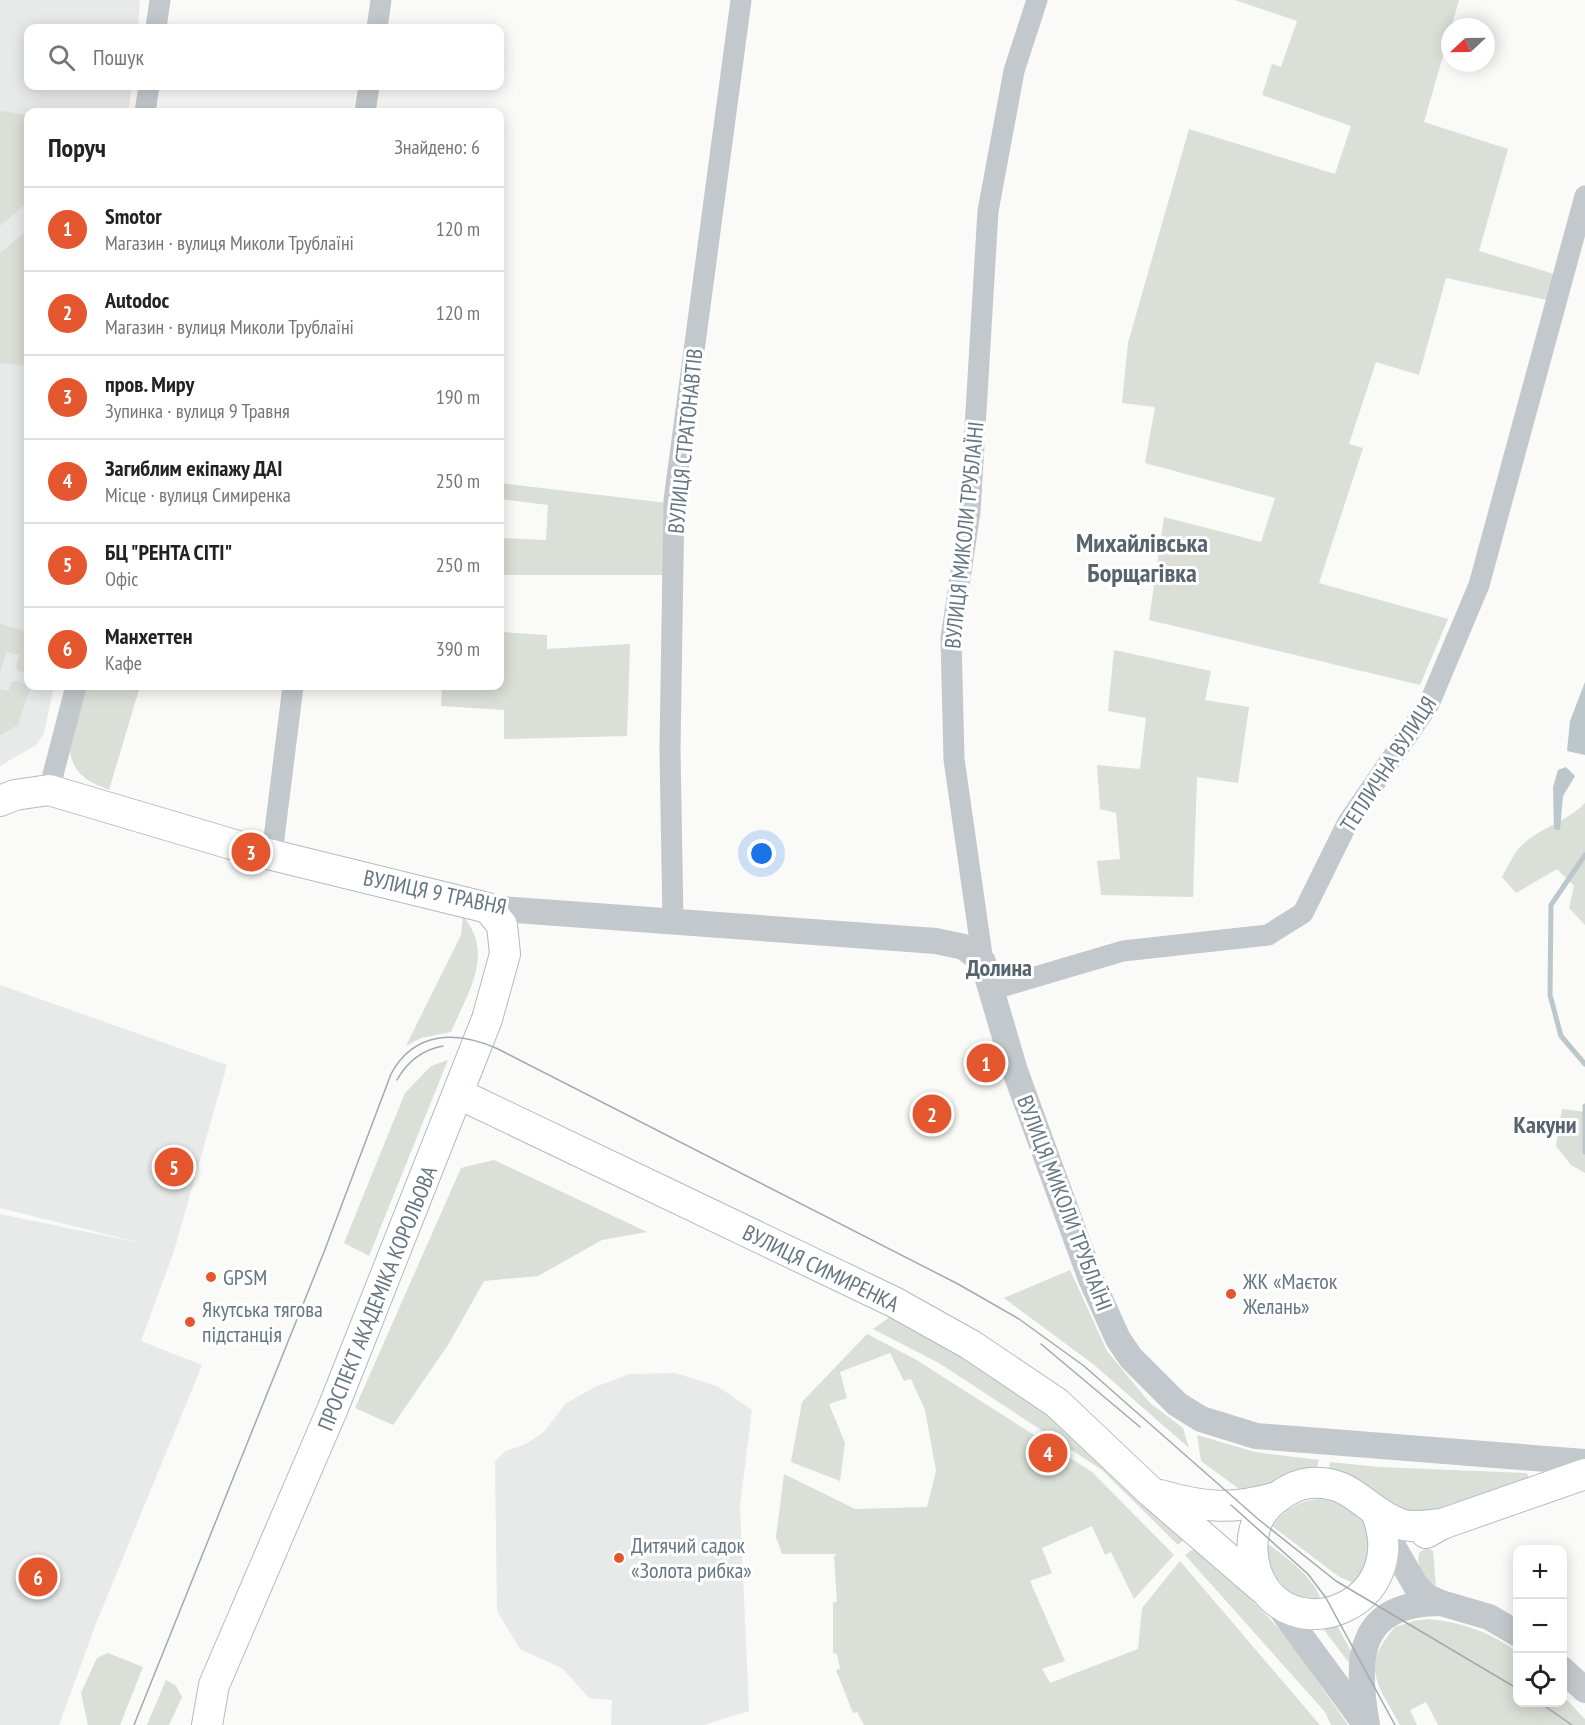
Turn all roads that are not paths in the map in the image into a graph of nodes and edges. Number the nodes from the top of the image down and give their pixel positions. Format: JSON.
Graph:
{"nodes":[{"id":1,"x":160,"y":0,"type":"edge"},
{"id":2,"x":381,"y":0,"type":"edge"},
{"id":3,"x":741,"y":0,"type":"edge"},
{"id":4,"x":1037,"y":0,"type":"edge"},
{"id":5,"x":157,"y":24,"type":"edge"},
{"id":6,"x":378,"y":24,"type":"edge"},
{"id":7,"x":148,"y":90,"type":"edge"},
{"id":8,"x":368,"y":90,"type":"edge"},
{"id":9,"x":146,"y":108,"type":"edge"},
{"id":10,"x":366,"y":108,"type":"edge"},
{"id":11,"x":1585,"y":196,"type":"edge"},
{"id":12,"x":75,"y":690,"type":"edge"},
{"id":13,"x":292,"y":690,"type":"edge"},
{"id":14,"x":49,"y":790,"type":"junction"},
{"id":15,"x":0,"y":801,"type":"edge"},
{"id":16,"x":272,"y":854,"type":"junction"},
{"id":17,"x":488,"y":908,"type":"junction"},
{"id":18,"x":673,"y":922,"type":"junction"},
{"id":19,"x":983,"y":962,"type":"junction"},
{"id":20,"x":991,"y":990,"type":"junction"},
{"id":21,"x":459,"y":1094,"type":"junction"},
{"id":22,"x":1585,"y":1462,"type":"edge"},
{"id":23,"x":1585,"y":1474,"type":"edge"},
{"id":24,"x":1151,"y":1492,"type":"junction"},
{"id":25,"x":1278,"y":1497,"type":"junction"},
{"id":26,"x":1442,"y":1524,"type":"junction"},
{"id":27,"x":1385,"y":1539,"type":"junction"},
{"id":28,"x":1270,"y":1596,"type":"junction"},
{"id":29,"x":1441,"y":1603,"type":"junction"},
{"id":30,"x":1513,"y":1631,"type":"edge"},
{"id":31,"x":1567,"y":1673,"type":"edge"},
{"id":32,"x":214,"y":1686,"type":"junction"},
{"id":33,"x":1585,"y":1690,"type":"edge"},
{"id":34,"x":187,"y":1725,"type":"edge"},
{"id":35,"x":207,"y":1725,"type":"edge"},
{"id":36,"x":1366,"y":1725,"type":"edge"}],
"edges":[{"from":1,"to":5,"type":"street"},
{"from":2,"to":6,"type":"street"},
{"from":3,"to":18,"type":"street","name":"ВУЛИЦЯ СТРАТОНАВТІВ"},
{"from":4,"to":19,"type":"street","name":"ВУЛИЦЯ МИКОЛИ ТРУБЛАЇНІ"},
{"from":7,"to":9,"type":"street"},
{"from":8,"to":10,"type":"street"},
{"from":11,"to":20,"type":"street","name":"ТЕПЛИЧНА ВУЛИЦЯ"},
{"from":12,"to":14,"type":"street"},
{"from":13,"to":16,"type":"street"},
{"from":14,"to":15,"type":"main road","name":"ВУЛИЦЯ 9 ТРАВНЯ"},
{"from":14,"to":16,"type":"main road","name":"ВУЛИЦЯ 9 ТРАВНЯ"},
{"from":16,"to":17,"type":"main road","name":"ВУЛИЦЯ 9 ТРАВНЯ"},
{"from":17,"to":18,"type":"street","name":"ВУЛИЦЯ 9 ТРАВНЯ"},
{"from":17,"to":21,"type":"main road","name":"ПРОСПЕКТ АКАДЕМІКА КОРОЛЬОВА"},
{"from":18,"to":19,"type":"street","name":"ВУЛИЦЯ 9 ТРАВНЯ"},
{"from":19,"to":20,"type":"street","name":"ВУЛИЦЯ МИКОЛИ ТРУБЛАЇНІ"},
{"from":20,"to":22,"type":"street","name":"ВУЛИЦЯ МИКОЛИ ТРУБЛАЇНІ"},
{"from":21,"to":24,"type":"main road","name":"ВУЛИЦЯ СИМИРЕНКА"},
{"from":21,"to":32,"type":"main road","name":"ПРОСПЕКТ АКАДЕМІКА КОРОЛЬОВА"},
{"from":23,"to":26,"type":"main road"},
{"from":24,"to":25,"type":"main road","name":"ВУЛИЦЯ СИМИРЕНКА"},
{"from":24,"to":28,"type":"main road","name":"ВУЛИЦЯ СИМИРЕНКА"},
{"from":25,"to":27,"type":"main road"},
{"from":25,"to":28,"type":"main road"},
{"from":26,"to":27,"type":"main road"},
{"from":26,"to":27,"type":"main road"},
{"from":27,"to":28,"type":"main road"},
{"from":27,"to":29,"type":"street"},
{"from":28,"to":36,"type":"street","name":"ВУЛИЦЯ СИМИРЕНКА"},
{"from":29,"to":30,"type":"street"},
{"from":29,"to":36,"type":"street"},
{"from":31,"to":33,"type":"street"},
{"from":32,"to":34,"type":"main road","name":"ПРОСПЕКТ АКАДЕМІКА КОРОЛЬОВА"},
{"from":32,"to":35,"type":"main road","name":"ПРОСПЕКТ АКАДЕМІКА КОРОЛЬОВА"}]}
